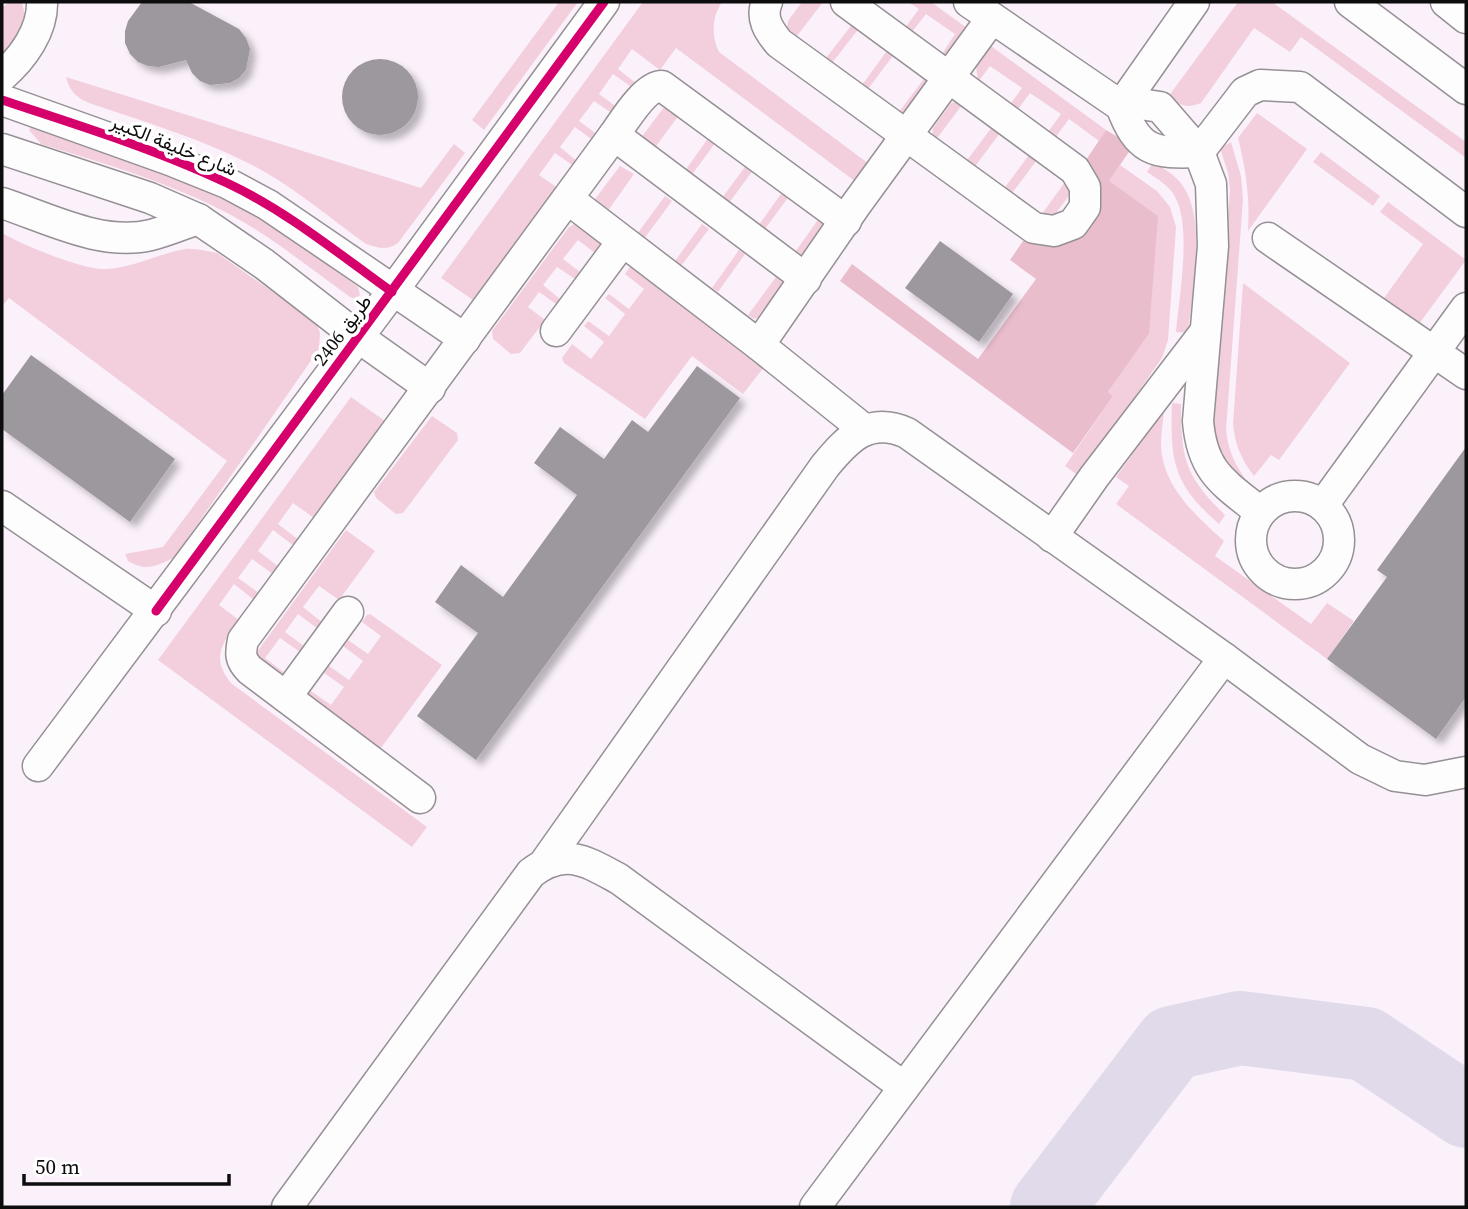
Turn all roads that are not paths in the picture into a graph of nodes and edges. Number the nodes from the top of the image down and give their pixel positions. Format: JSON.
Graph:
{"nodes":[{"id":1,"x":42,"y":2,"type":"edge"},
{"id":2,"x":604,"y":2,"type":"edge"},
{"id":3,"x":767,"y":2,"type":"edge"},
{"id":4,"x":846,"y":2,"type":"edge"},
{"id":5,"x":1194,"y":2,"type":"edge"},
{"id":6,"x":1350,"y":2,"type":"edge"},
{"id":7,"x":1446,"y":2,"type":"edge"},
{"id":8,"x":980,"y":10,"type":"edge"},
{"id":9,"x":1466,"y":18,"type":"edge"},
{"id":10,"x":24,"y":52,"type":"junction"},
{"id":11,"x":2,"y":76,"type":"edge"},
{"id":12,"x":949,"y":77,"type":"junction"},
{"id":13,"x":1466,"y":89,"type":"edge"},
{"id":14,"x":1121,"y":106,"type":"junction"},
{"id":15,"x":16,"y":110,"type":"edge"},
{"id":16,"x":614,"y":135,"type":"junction"},
{"id":17,"x":907,"y":136,"type":"junction"},
{"id":18,"x":2,"y":149,"type":"edge"},
{"id":19,"x":1199,"y":152,"type":"junction"},
{"id":20,"x":568,"y":200,"type":"junction"},
{"id":21,"x":2,"y":203,"type":"edge"},
{"id":22,"x":1466,"y":212,"type":"edge"},
{"id":23,"x":198,"y":219,"type":"junction"},
{"id":24,"x":846,"y":221,"type":"junction"},
{"id":25,"x":1268,"y":238,"type":"dead end"},
{"id":26,"x":622,"y":242,"type":"junction"},
{"id":27,"x":806,"y":279,"type":"junction"},
{"id":28,"x":392,"y":292,"type":"junction"},
{"id":29,"x":1466,"y":308,"type":"edge"},
{"id":30,"x":556,"y":331,"type":"dead end"},
{"id":31,"x":1205,"y":332,"type":"junction"},
{"id":32,"x":358,"y":337,"type":"junction"},
{"id":33,"x":465,"y":339,"type":"junction"},
{"id":34,"x":760,"y":345,"type":"junction"},
{"id":35,"x":1434,"y":353,"type":"junction"},
{"id":36,"x":1466,"y":374,"type":"edge"},
{"id":37,"x":430,"y":388,"type":"junction"},
{"id":38,"x":865,"y":430,"type":"junction"},
{"id":39,"x":1323,"y":505,"type":"junction"},
{"id":40,"x":2,"y":506,"type":"edge"},
{"id":41,"x":1260,"y":512,"type":"junction"},
{"id":42,"x":1052,"y":537,"type":"junction"},
{"id":43,"x":156,"y":611,"type":"junction"},
{"id":44,"x":348,"y":612,"type":"dead end"},
{"id":45,"x":1224,"y":658,"type":"junction"},
{"id":46,"x":286,"y":697,"type":"junction"},
{"id":47,"x":38,"y":766,"type":"dead end"},
{"id":48,"x":1466,"y":772,"type":"edge"},
{"id":49,"x":420,"y":798,"type":"dead end"},
{"id":50,"x":546,"y":861,"type":"junction"},
{"id":51,"x":904,"y":1087,"type":"junction"},
{"id":52,"x":287,"y":1207,"type":"edge"},
{"id":53,"x":815,"y":1207,"type":"edge"}],
"edges":[{"from":1,"to":10,"type":"street"},
{"from":2,"to":28,"type":"street","name":"طريق 2406"},
{"from":3,"to":17,"type":"street"},
{"from":4,"to":12,"type":"street"},
{"from":5,"to":14,"type":"street"},
{"from":6,"to":13,"type":"street"},
{"from":7,"to":9,"type":"street"},
{"from":8,"to":12,"type":"street"},
{"from":8,"to":14,"type":"street"},
{"from":10,"to":11,"type":"street"},
{"from":10,"to":15,"type":"street"},
{"from":12,"to":17,"type":"street"},
{"from":12,"to":17,"type":"street"},
{"from":14,"to":19,"type":"street"},
{"from":15,"to":28,"type":"street","name":"شارع خليفة الكبير"},
{"from":16,"to":20,"type":"street"},
{"from":16,"to":24,"type":"street"},
{"from":16,"to":27,"type":"street"},
{"from":17,"to":24,"type":"street"},
{"from":18,"to":23,"type":"street"},
{"from":19,"to":22,"type":"street"},
{"from":19,"to":31,"type":"street"},
{"from":20,"to":26,"type":"street"},
{"from":20,"to":33,"type":"street"},
{"from":21,"to":23,"type":"street"},
{"from":23,"to":32,"type":"street"},
{"from":24,"to":27,"type":"street"},
{"from":25,"to":35,"type":"street"},
{"from":26,"to":30,"type":"street"},
{"from":26,"to":34,"type":"street"},
{"from":27,"to":34,"type":"street"},
{"from":28,"to":32,"type":"street","name":"طريق 2406"},
{"from":28,"to":33,"type":"street","name":"شارع خليفة الكبير"},
{"from":29,"to":35,"type":"street"},
{"from":31,"to":41,"type":"street"},
{"from":31,"to":42,"type":"street"},
{"from":32,"to":37,"type":"street"},
{"from":32,"to":43,"type":"street","name":"طريق 2406"},
{"from":33,"to":37,"type":"street"},
{"from":34,"to":38,"type":"street"},
{"from":35,"to":36,"type":"street"},
{"from":35,"to":39,"type":"street"},
{"from":37,"to":46,"type":"street"},
{"from":38,"to":42,"type":"street"},
{"from":38,"to":50,"type":"street"},
{"from":39,"to":41,"type":"street"},
{"from":39,"to":41,"type":"street"},
{"from":40,"to":43,"type":"street"},
{"from":42,"to":45,"type":"street"},
{"from":43,"to":47,"type":"street","name":"طريق 2406"},
{"from":44,"to":46,"type":"street"},
{"from":45,"to":48,"type":"street"},
{"from":45,"to":51,"type":"street"},
{"from":46,"to":49,"type":"street"},
{"from":50,"to":51,"type":"street"},
{"from":50,"to":52,"type":"street"},
{"from":51,"to":53,"type":"street"}]}
